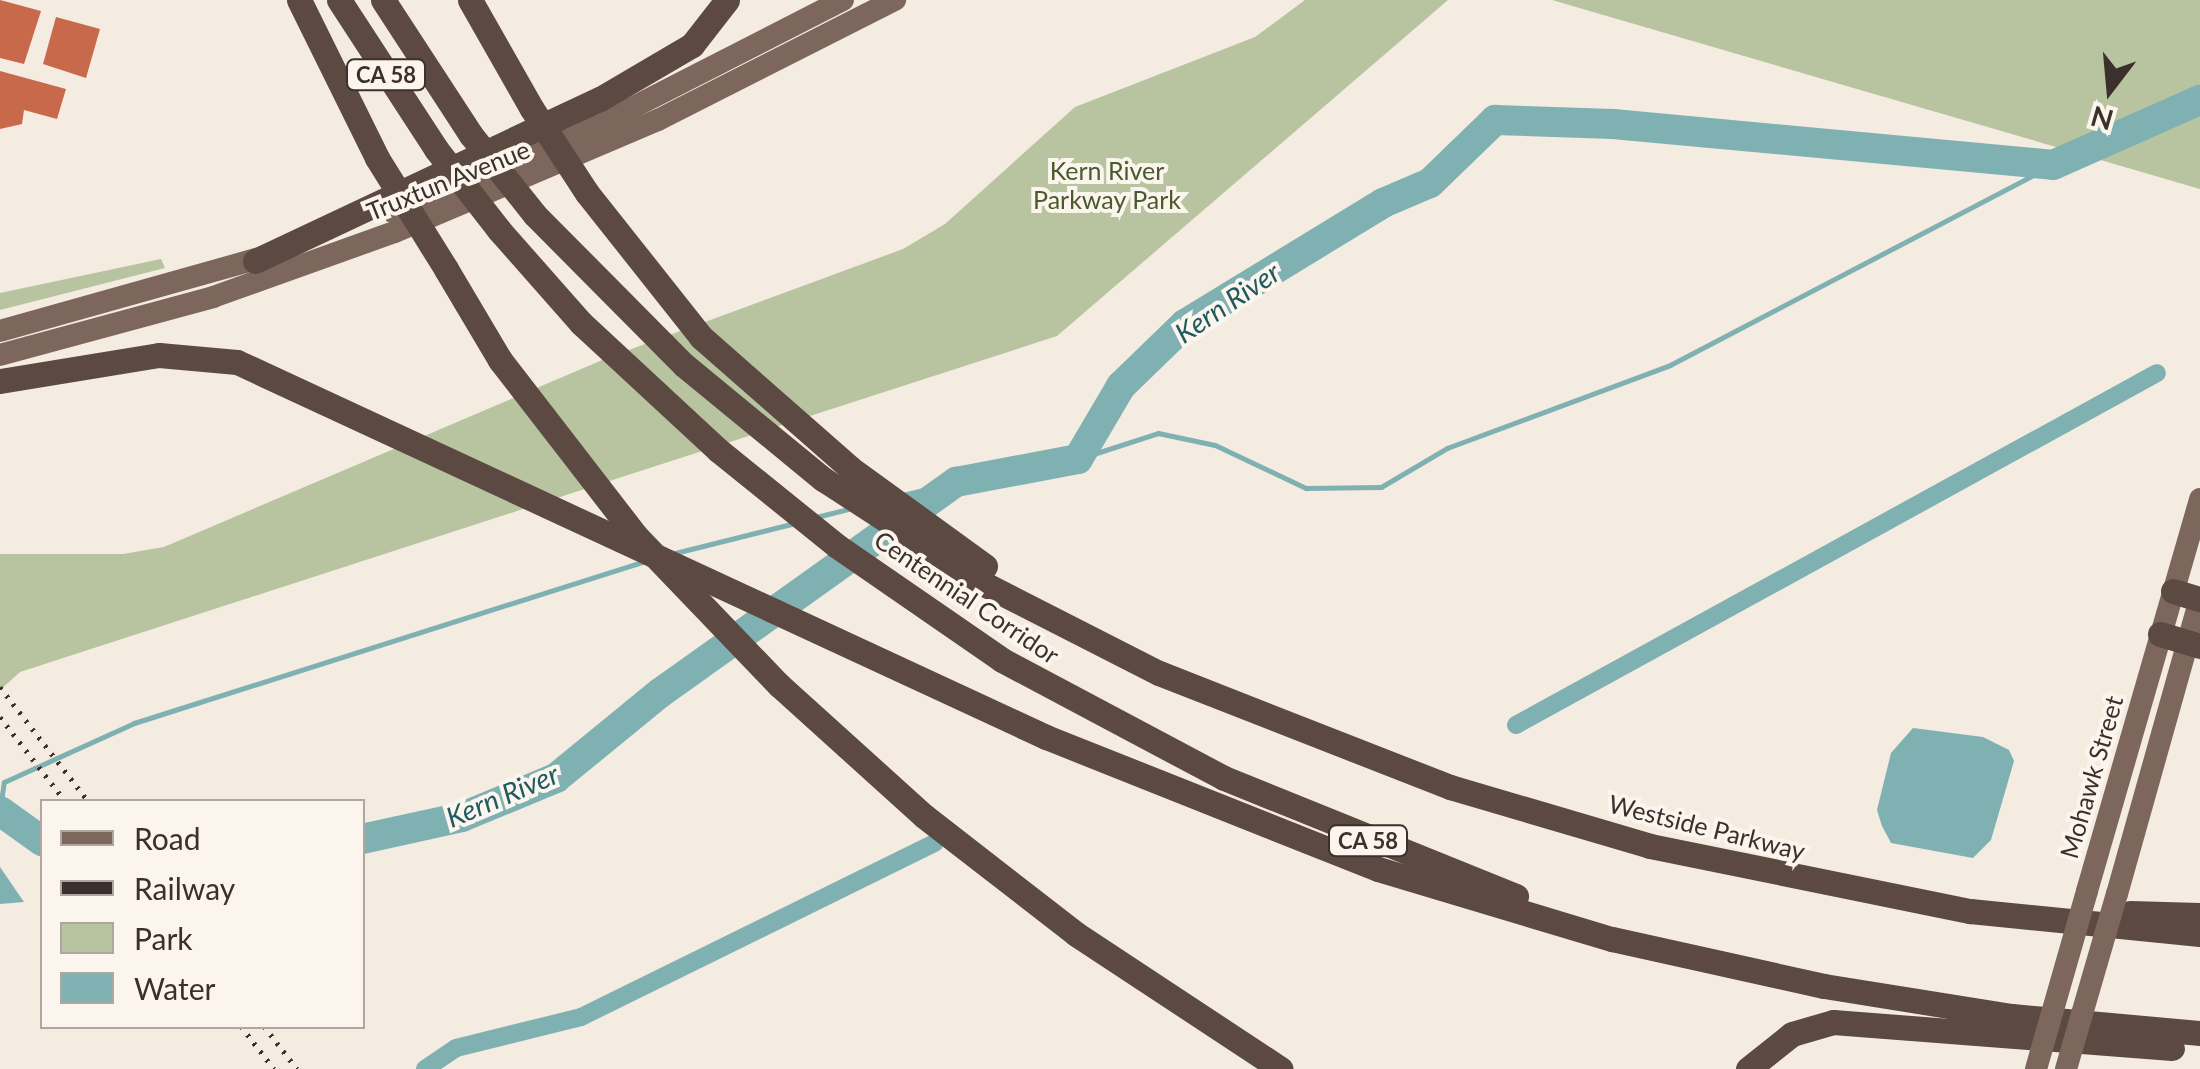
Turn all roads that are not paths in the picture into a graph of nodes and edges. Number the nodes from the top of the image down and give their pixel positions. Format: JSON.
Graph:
{"nodes":[{"id":1,"x":299,"y":0,"type":"edge"},
{"id":2,"x":339,"y":0,"type":"edge"},
{"id":3,"x":382,"y":0,"type":"edge"},
{"id":4,"x":470,"y":0,"type":"edge"},
{"id":5,"x":727,"y":0,"type":"edge"},
{"id":6,"x":843,"y":0,"type":"edge"},
{"id":7,"x":895,"y":0,"type":"edge"},
{"id":8,"x":255,"y":261,"type":"junction"},
{"id":9,"x":0,"y":330,"type":"edge"},
{"id":10,"x":0,"y":356,"type":"edge"},
{"id":11,"x":0,"y":381,"type":"edge"},
{"id":12,"x":2200,"y":499,"type":"edge"},
{"id":13,"x":2173,"y":591,"type":"junction"},
{"id":14,"x":2200,"y":599,"type":"edge"},
{"id":15,"x":1080,"y":631,"type":"junction"},
{"id":16,"x":2160,"y":634,"type":"junction"},
{"id":17,"x":2194,"y":644,"type":"edge"},
{"id":18,"x":1864,"y":893,"type":"junction"},
{"id":19,"x":2200,"y":915,"type":"edge"},
{"id":20,"x":2200,"y":934,"type":"edge"},
{"id":21,"x":1755,"y":970,"type":"junction"},
{"id":22,"x":2200,"y":1033,"type":"edge"},
{"id":23,"x":2200,"y":1049,"type":"edge"},
{"id":24,"x":1282,"y":1069,"type":"edge"},
{"id":25,"x":1748,"y":1069,"type":"edge"},
{"id":26,"x":2036,"y":1069,"type":"edge"},
{"id":27,"x":2066,"y":1069,"type":"edge"}],
"edges":[{"from":1,"to":24,"type":"highway","bridge":true},
{"from":2,"to":21,"type":"highway","name":"Centennial Corridor","number":"CA 58","bridge":true},
{"from":3,"to":15,"type":"highway","name":"Centennial Corridor","number":"CA 58","bridge":true},
{"from":4,"to":15,"type":"highway","bridge":true},
{"from":5,"to":8,"type":"highway"},
{"from":6,"to":8,"type":"main road","name":"Truxtun Avenue"},
{"from":7,"to":10,"type":"main road","name":"Truxtun Avenue"},
{"from":8,"to":9,"type":"main road","name":"Truxtun Avenue"},
{"from":11,"to":21,"type":"highway","bridge":true},
{"from":12,"to":13,"type":"main road","name":"Mohawk Street"},
{"from":13,"to":14,"type":"highway"},
{"from":13,"to":16,"type":"main road","name":"Mohawk Street"},
{"from":14,"to":17,"type":"main road"},
{"from":15,"to":18,"type":"highway","name":"Westside Parkway"},
{"from":16,"to":17,"type":"highway"},
{"from":16,"to":26,"type":"main road","name":"Mohawk Street","bridge":true},
{"from":17,"to":27,"type":"main road","bridge":true},
{"from":18,"to":19,"type":"highway"},
{"from":18,"to":20,"type":"highway","name":"Westside Parkway"},
{"from":21,"to":22,"type":"highway"},
{"from":23,"to":25,"type":"highway"}]}
